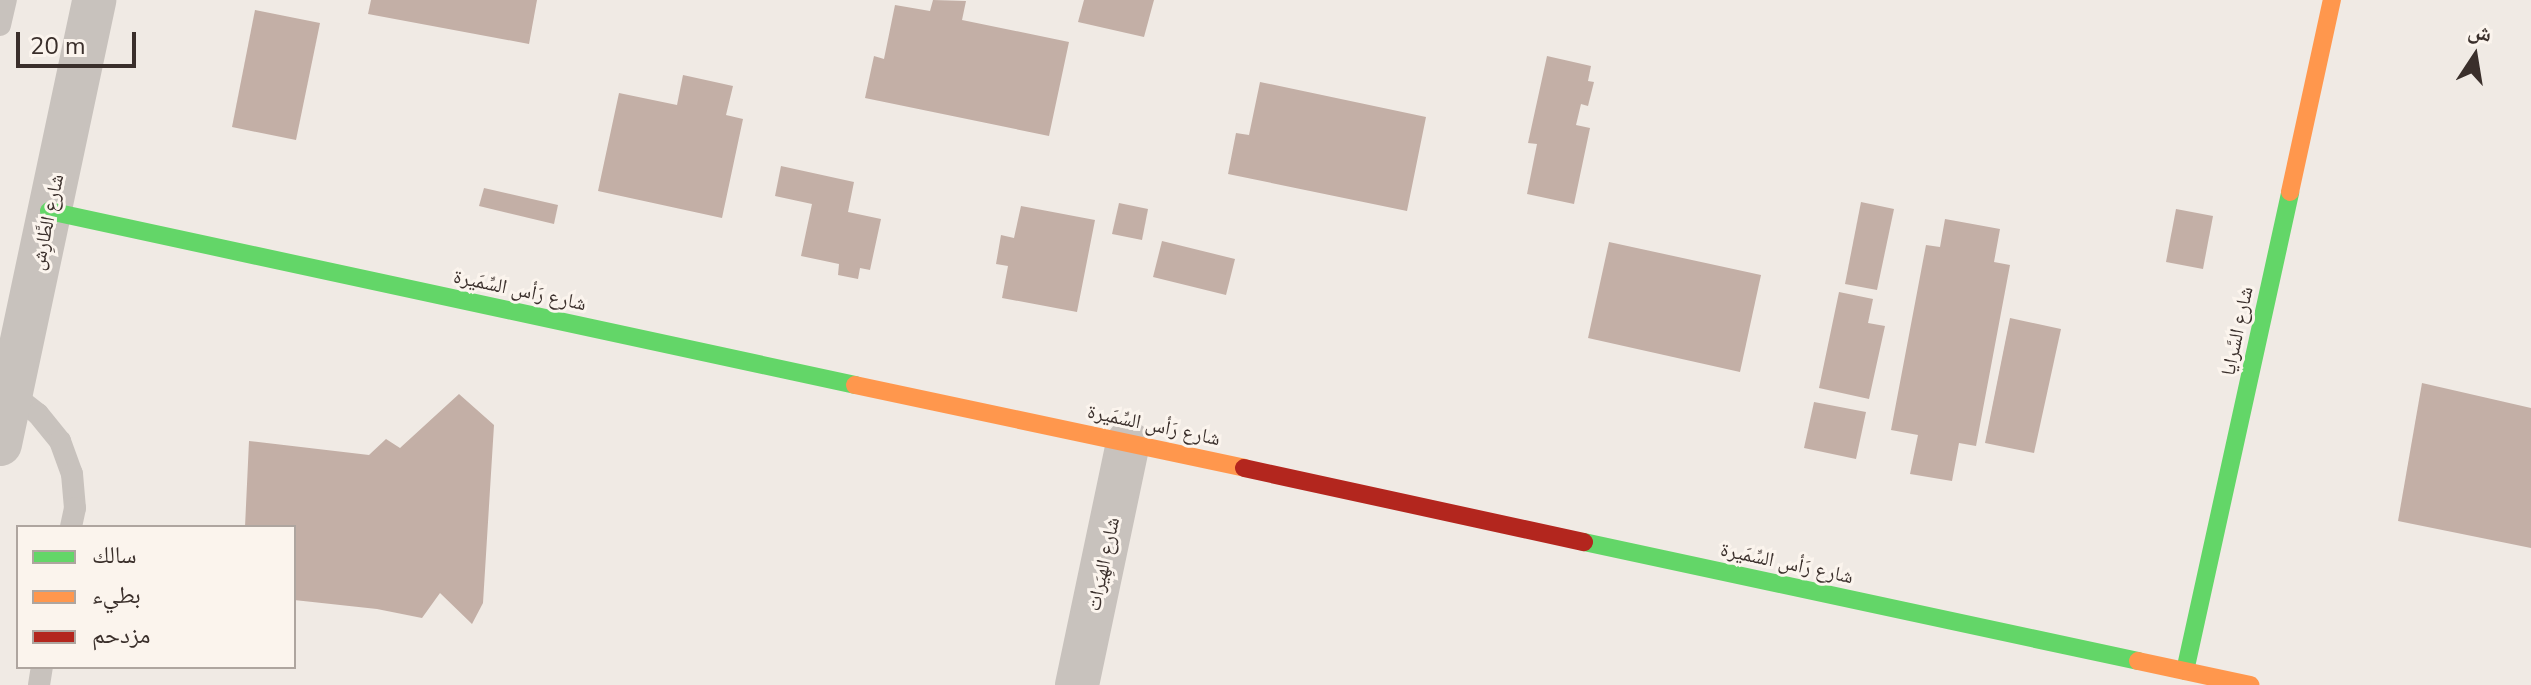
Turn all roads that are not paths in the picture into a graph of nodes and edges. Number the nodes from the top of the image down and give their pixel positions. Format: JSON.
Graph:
{"nodes":[{"id":1,"x":6,"y":0,"type":"edge"},
{"id":2,"x":94,"y":0,"type":"edge"},
{"id":3,"x":2332,"y":0,"type":"edge"},
{"id":4,"x":0,"y":25,"type":"edge"},
{"id":5,"x":49,"y":211,"type":"junction"},
{"id":6,"x":11,"y":393,"type":"junction"},
{"id":7,"x":1128,"y":442,"type":"junction"},
{"id":8,"x":0,"y":444,"type":"edge"},
{"id":9,"x":71,"y":525,"type":"edge"},
{"id":10,"x":2185,"y":671,"type":"junction"},
{"id":11,"x":1077,"y":685,"type":"edge"},
{"id":12,"x":2250,"y":685,"type":"edge"}],
"edges":[{"from":1,"to":4,"type":"lane"},
{"from":2,"to":5,"type":"street","name":"شارع الطَّارِش"},
{"from":3,"to":10,"type":"street","name":"شارع السَّرايا"},
{"from":5,"to":6,"type":"street","name":"شارع الطَّارِش"},
{"from":5,"to":7,"type":"street","name":"شارع رَأس السِّمَيرة"},
{"from":6,"to":8,"type":"street","name":"شارع الطَّارِش"},
{"from":6,"to":9,"type":"lane"},
{"from":7,"to":10,"type":"street","name":"شارع رَأس السِّمَيرة"},
{"from":7,"to":11,"type":"street","name":"شارع الهِيَرات"},
{"from":10,"to":12,"type":"street","name":"شارع رَأس السِّمَيرة"}]}
